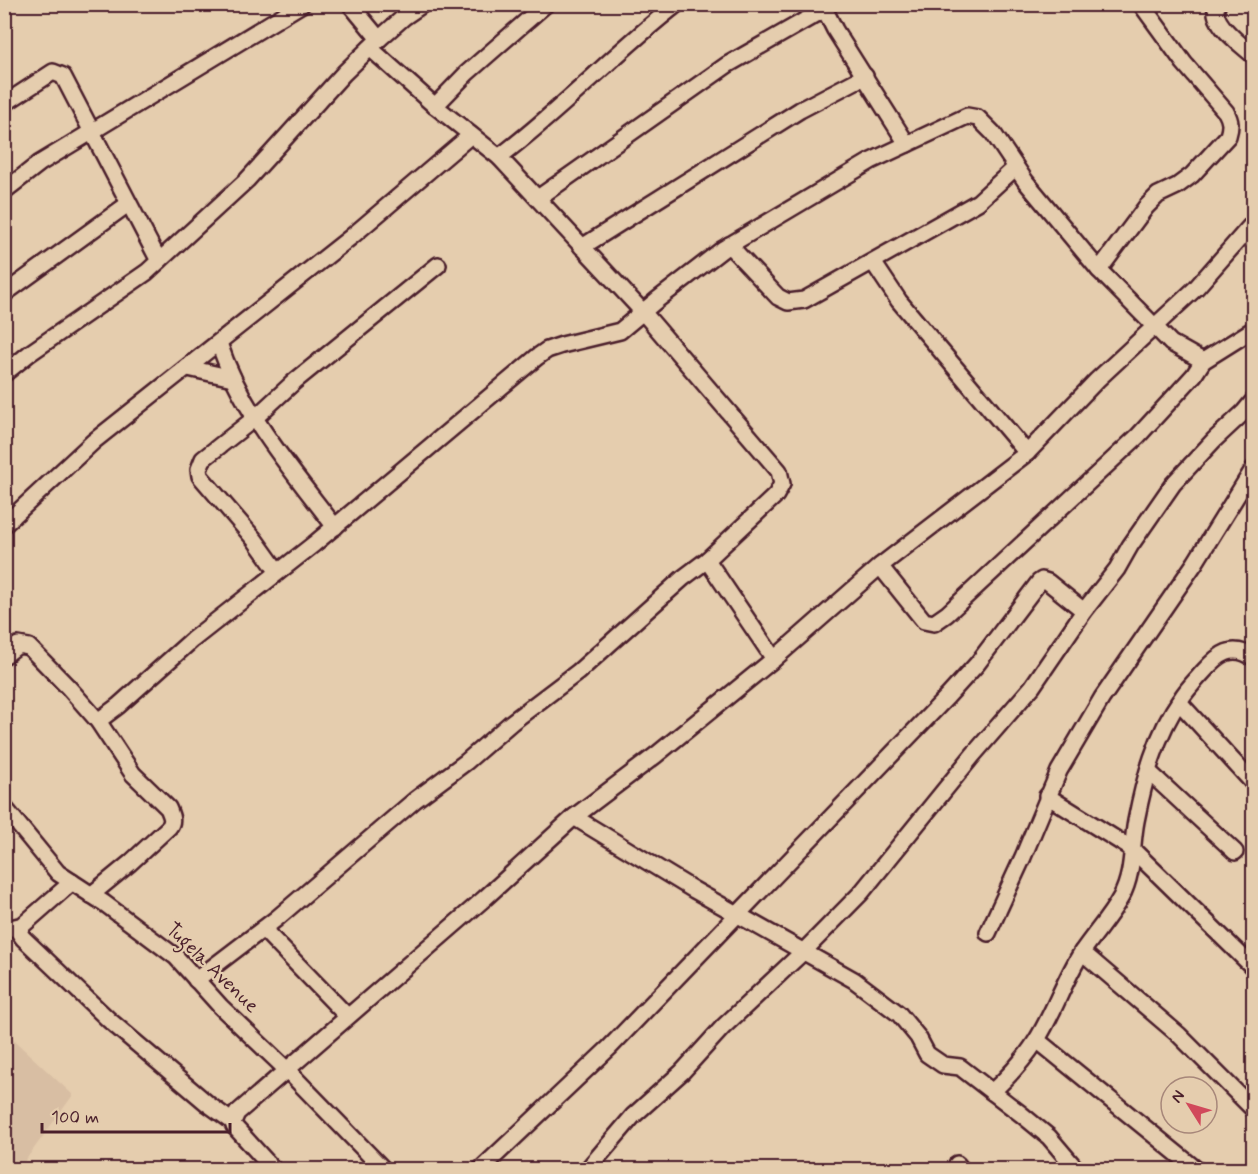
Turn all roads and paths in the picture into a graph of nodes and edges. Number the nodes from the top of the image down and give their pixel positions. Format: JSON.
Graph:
{"nodes":[{"id":1,"x":302,"y":4,"type":"edge"},
{"id":2,"x":350,"y":4,"type":"edge"},
{"id":3,"x":423,"y":4,"type":"edge"},
{"id":4,"x":546,"y":4,"type":"edge"},
{"id":5,"x":677,"y":4,"type":"edge"},
{"id":6,"x":1141,"y":4,"type":"edge"},
{"id":7,"x":1218,"y":4,"type":"edge"},
{"id":8,"x":824,"y":7,"type":"edge"},
{"id":9,"x":374,"y":44,"type":"junction"},
{"id":10,"x":1254,"y":56,"type":"edge"},
{"id":11,"x":865,"y":76,"type":"junction"},
{"id":12,"x":4,"y":104,"type":"edge"},
{"id":13,"x":435,"y":106,"type":"junction"},
{"id":14,"x":90,"y":132,"type":"junction"},
{"id":15,"x":471,"y":135,"type":"junction"},
{"id":16,"x":907,"y":144,"type":"junction"},
{"id":17,"x":499,"y":157,"type":"junction"},
{"id":18,"x":1017,"y":167,"type":"junction"},
{"id":19,"x":4,"y":191,"type":"edge"},
{"id":20,"x":538,"y":198,"type":"junction"},
{"id":21,"x":128,"y":204,"type":"junction"},
{"id":22,"x":1254,"y":222,"type":"edge"},
{"id":23,"x":729,"y":245,"type":"junction"},
{"id":24,"x":582,"y":247,"type":"junction"},
{"id":25,"x":159,"y":261,"type":"junction"},
{"id":26,"x":873,"y":262,"type":"junction"},
{"id":27,"x":438,"y":265,"type":"dead end"},
{"id":28,"x":1099,"y":270,"type":"junction"},
{"id":29,"x":4,"y":294,"type":"edge"},
{"id":30,"x":643,"y":312,"type":"junction"},
{"id":31,"x":1154,"y":326,"type":"junction"},
{"id":32,"x":1254,"y":328,"type":"edge"},
{"id":33,"x":219,"y":343,"type":"junction"},
{"id":34,"x":1203,"y":361,"type":"junction"},
{"id":35,"x":188,"y":368,"type":"junction"},
{"id":36,"x":4,"y":374,"type":"edge"},
{"id":37,"x":233,"y":378,"type":"junction"},
{"id":38,"x":1254,"y":400,"type":"edge"},
{"id":39,"x":255,"y":418,"type":"junction"},
{"id":40,"x":1027,"y":453,"type":"junction"},
{"id":41,"x":1254,"y":468,"type":"edge"},
{"id":42,"x":8,"y":516,"type":"edge"},
{"id":43,"x":334,"y":527,"type":"junction"},
{"id":44,"x":707,"y":560,"type":"junction"},
{"id":45,"x":880,"y":566,"type":"junction"},
{"id":46,"x":278,"y":572,"type":"junction"},
{"id":47,"x":1084,"y":611,"type":"junction"},
{"id":48,"x":4,"y":656,"type":"edge"},
{"id":49,"x":1254,"y":658,"type":"edge"},
{"id":50,"x":774,"y":659,"type":"junction"},
{"id":51,"x":1179,"y":702,"type":"junction"},
{"id":52,"x":98,"y":721,"type":"junction"},
{"id":53,"x":1149,"y":772,"type":"junction"},
{"id":54,"x":1254,"y":784,"type":"edge"},
{"id":55,"x":1047,"y":796,"type":"junction"},
{"id":56,"x":4,"y":807,"type":"edge"},
{"id":57,"x":574,"y":817,"type":"junction"},
{"id":58,"x":1132,"y":849,"type":"junction"},
{"id":59,"x":1235,"y":852,"type":"dead end"},
{"id":60,"x":72,"y":882,"type":"junction"},
{"id":61,"x":91,"y":895,"type":"junction"},
{"id":62,"x":738,"y":914,"type":"junction"},
{"id":63,"x":10,"y":926,"type":"edge"},
{"id":64,"x":262,"y":929,"type":"junction"},
{"id":65,"x":988,"y":933,"type":"dead end"},
{"id":66,"x":804,"y":951,"type":"junction"},
{"id":67,"x":1082,"y":952,"type":"junction"},
{"id":68,"x":1254,"y":968,"type":"edge"},
{"id":69,"x":196,"y":980,"type":"junction"},
{"id":70,"x":347,"y":1016,"type":"junction"},
{"id":71,"x":1037,"y":1040,"type":"junction"},
{"id":72,"x":287,"y":1070,"type":"junction"},
{"id":73,"x":992,"y":1092,"type":"junction"},
{"id":74,"x":1254,"y":1110,"type":"edge"},
{"id":75,"x":233,"y":1122,"type":"junction"},
{"id":76,"x":274,"y":1170,"type":"edge"},
{"id":77,"x":384,"y":1170,"type":"edge"},
{"id":78,"x":480,"y":1170,"type":"edge"},
{"id":79,"x":586,"y":1170,"type":"edge"},
{"id":80,"x":1077,"y":1170,"type":"edge"},
{"id":81,"x":1197,"y":1170,"type":"edge"}],
"edges":[{"from":1,"to":14,"type":"street"},
{"from":2,"to":9,"type":"street"},
{"from":3,"to":9,"type":"street"},
{"from":4,"to":13,"type":"street"},
{"from":5,"to":17,"type":"street"},
{"from":6,"to":28,"type":"street"},
{"from":7,"to":10,"type":"street"},
{"from":8,"to":11,"type":"street"},
{"from":8,"to":20,"type":"street"},
{"from":9,"to":13,"type":"street"},
{"from":9,"to":25,"type":"street"},
{"from":11,"to":16,"type":"street"},
{"from":11,"to":24,"type":"street"},
{"from":12,"to":14,"type":"street"},
{"from":13,"to":15,"type":"street"},
{"from":14,"to":19,"type":"street"},
{"from":14,"to":21,"type":"street"},
{"from":15,"to":17,"type":"street"},
{"from":15,"to":33,"type":"street"},
{"from":16,"to":18,"type":"street"},
{"from":16,"to":23,"type":"street"},
{"from":17,"to":20,"type":"street"},
{"from":18,"to":26,"type":"street"},
{"from":18,"to":28,"type":"street"},
{"from":20,"to":24,"type":"street"},
{"from":21,"to":25,"type":"street"},
{"from":21,"to":29,"type":"street"},
{"from":22,"to":31,"type":"street"},
{"from":23,"to":26,"type":"street"},
{"from":23,"to":30,"type":"street"},
{"from":24,"to":30,"type":"street"},
{"from":25,"to":36,"type":"street"},
{"from":26,"to":40,"type":"street"},
{"from":27,"to":39,"type":"street"},
{"from":28,"to":31,"type":"street"},
{"from":30,"to":43,"type":"street"},
{"from":30,"to":44,"type":"street"},
{"from":31,"to":34,"type":"street"},
{"from":31,"to":40,"type":"street"},
{"from":32,"to":34,"type":"street"},
{"from":33,"to":35,"type":"street"},
{"from":33,"to":37,"type":"street"},
{"from":34,"to":45,"type":"street"},
{"from":35,"to":37,"type":"street"},
{"from":35,"to":42,"type":"street"},
{"from":37,"to":39,"type":"street"},
{"from":38,"to":47,"type":"street"},
{"from":39,"to":43,"type":"street"},
{"from":39,"to":46,"type":"street"},
{"from":40,"to":45,"type":"street"},
{"from":41,"to":55,"type":"street"},
{"from":43,"to":46,"type":"street"},
{"from":44,"to":50,"type":"street"},
{"from":44,"to":64,"type":"street"},
{"from":45,"to":50,"type":"street"},
{"from":46,"to":52,"type":"street"},
{"from":47,"to":62,"type":"street"},
{"from":47,"to":66,"type":"street"},
{"from":48,"to":52,"type":"street"},
{"from":49,"to":51,"type":"street"},
{"from":50,"to":57,"type":"street"},
{"from":51,"to":53,"type":"street"},
{"from":51,"to":54,"type":"street"},
{"from":52,"to":61,"type":"street"},
{"from":53,"to":58,"type":"street"},
{"from":53,"to":59,"type":"street"},
{"from":55,"to":58,"type":"street"},
{"from":55,"to":65,"type":"street"},
{"from":56,"to":60,"type":"street","name":"Tugela Avenue"},
{"from":57,"to":62,"type":"street"},
{"from":57,"to":70,"type":"street"},
{"from":58,"to":67,"type":"street"},
{"from":58,"to":68,"type":"street"},
{"from":60,"to":61,"type":"street","name":"Tugela Avenue"},
{"from":60,"to":63,"type":"street"},
{"from":61,"to":69,"type":"street","name":"Tugela Avenue"},
{"from":62,"to":66,"type":"street"},
{"from":62,"to":78,"type":"street"},
{"from":63,"to":75,"type":"street"},
{"from":64,"to":69,"type":"street"},
{"from":64,"to":70,"type":"street"},
{"from":66,"to":73,"type":"street"},
{"from":66,"to":79,"type":"street"},
{"from":67,"to":71,"type":"street"},
{"from":67,"to":74,"type":"street"},
{"from":69,"to":72,"type":"street","name":"Tugela Avenue"},
{"from":70,"to":72,"type":"street"},
{"from":71,"to":73,"type":"street"},
{"from":71,"to":81,"type":"street"},
{"from":72,"to":75,"type":"street"},
{"from":72,"to":77,"type":"street","name":"Tugela Avenue"},
{"from":73,"to":80,"type":"street"},
{"from":75,"to":76,"type":"street"}]}
